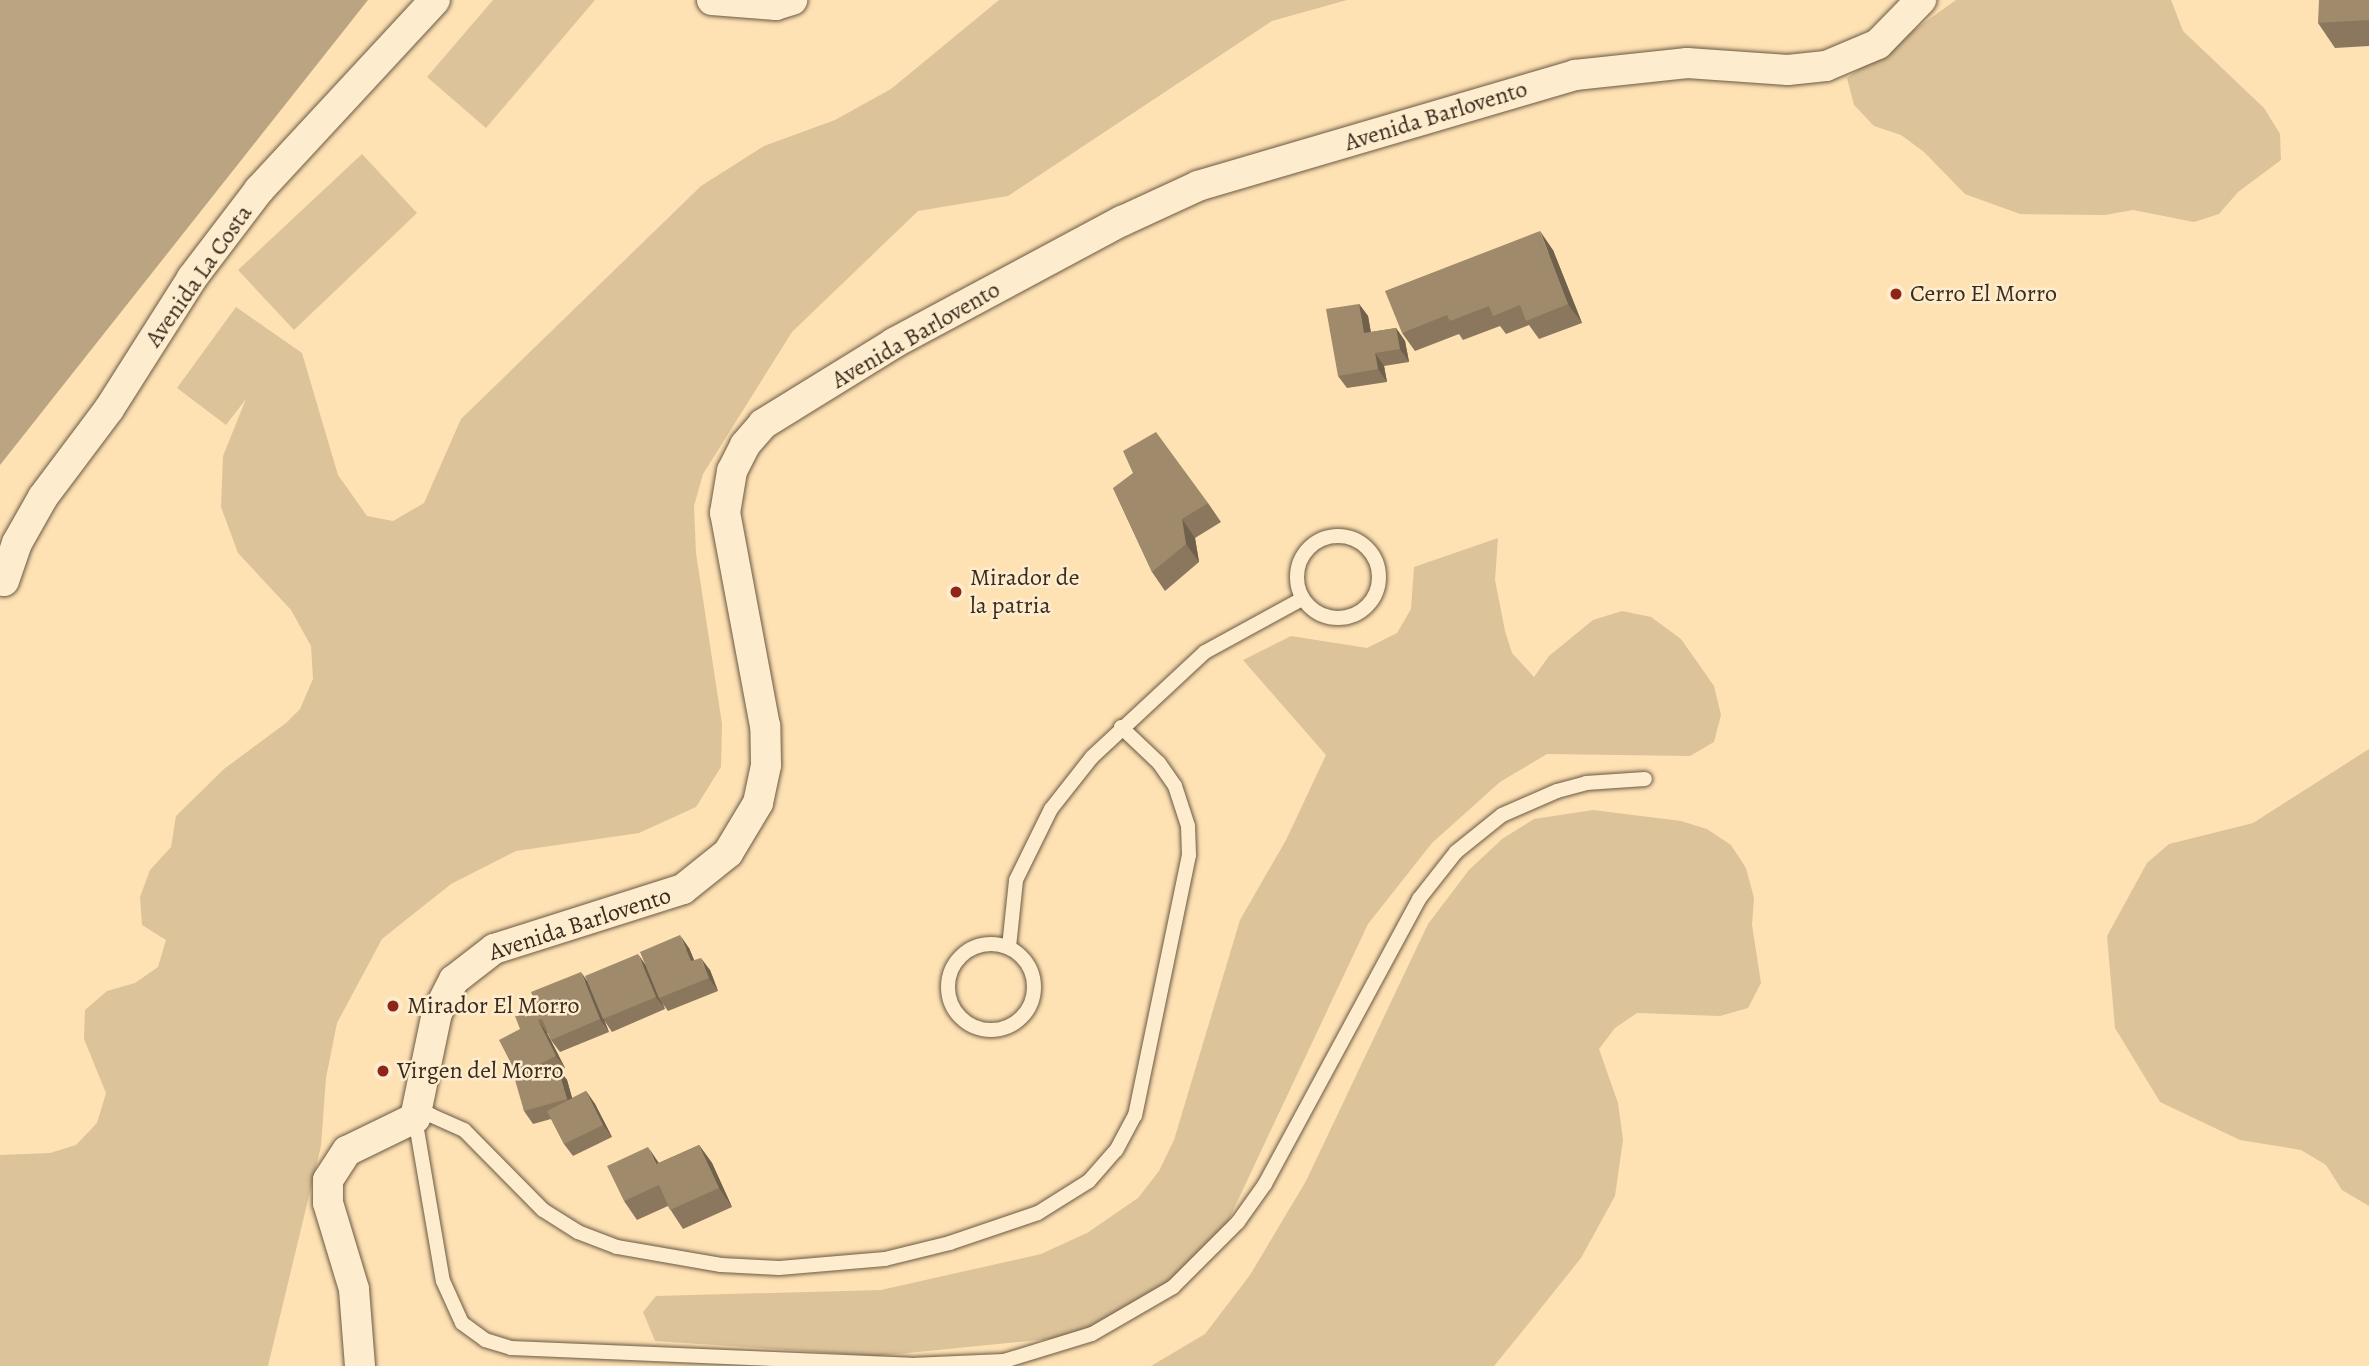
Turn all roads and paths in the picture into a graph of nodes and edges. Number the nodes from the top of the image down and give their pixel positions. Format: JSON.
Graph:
{"nodes":[{"id":1,"x":435,"y":0,"type":"edge"},
{"id":2,"x":712,"y":0,"type":"edge"},
{"id":3,"x":792,"y":0,"type":"edge"},
{"id":4,"x":1922,"y":0,"type":"edge"},
{"id":5,"x":4,"y":581,"type":"dead end"},
{"id":6,"x":1302,"y":598,"type":"junction"},
{"id":7,"x":1121,"y":727,"type":"junction"},
{"id":8,"x":1645,"y":779,"type":"dead end"},
{"id":9,"x":1009,"y":947,"type":"junction"},
{"id":10,"x":415,"y":1118,"type":"junction"},
{"id":11,"x":360,"y":1366,"type":"edge"}],
"edges":[{"from":1,"to":5,"type":"street","name":"Avenida La Costa"},
{"from":2,"to":3,"type":"street"},
{"from":4,"to":10,"type":"street","name":"Avenida Barlovento"},
{"from":6,"to":6,"type":"lane"},
{"from":6,"to":7,"type":"lane"},
{"from":7,"to":9,"type":"lane"},
{"from":7,"to":10,"type":"lane"},
{"from":8,"to":10,"type":"lane"},
{"from":9,"to":9,"type":"lane"},
{"from":10,"to":11,"type":"street"}]}
